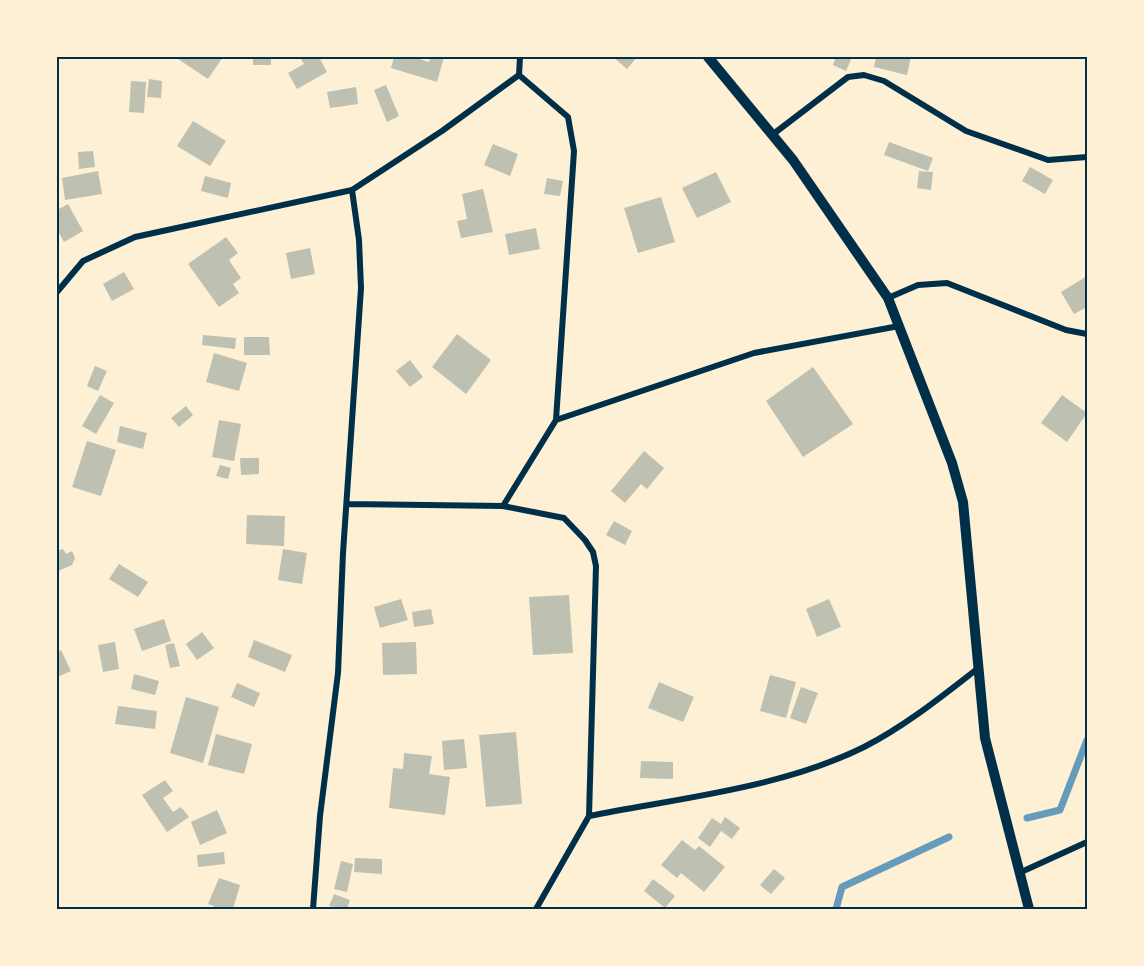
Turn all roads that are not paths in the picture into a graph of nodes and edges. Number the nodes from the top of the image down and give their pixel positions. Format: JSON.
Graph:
{"nodes":[{"id":1,"x":520,"y":57,"type":"edge"},
{"id":2,"x":708,"y":57,"type":"edge"},
{"id":3,"x":519,"y":75,"type":"junction"},
{"id":4,"x":772,"y":135,"type":"junction"},
{"id":5,"x":1087,"y":157,"type":"edge"},
{"id":6,"x":352,"y":190,"type":"junction"},
{"id":7,"x":57,"y":292,"type":"edge"},
{"id":8,"x":888,"y":298,"type":"junction"},
{"id":9,"x":899,"y":326,"type":"junction"},
{"id":10,"x":1087,"y":334,"type":"edge"},
{"id":11,"x":556,"y":420,"type":"junction"},
{"id":12,"x":349,"y":504,"type":"junction"},
{"id":13,"x":503,"y":506,"type":"junction"},
{"id":14,"x":977,"y":669,"type":"junction"},
{"id":15,"x":589,"y":816,"type":"junction"},
{"id":16,"x":1087,"y":842,"type":"edge"},
{"id":17,"x":1018,"y":873,"type":"junction"},
{"id":18,"x":313,"y":909,"type":"edge"},
{"id":19,"x":536,"y":909,"type":"edge"},
{"id":20,"x":1029,"y":909,"type":"edge"}],
"edges":[{"from":1,"to":3,"type":"street"},
{"from":2,"to":4,"type":"street"},
{"from":3,"to":6,"type":"street"},
{"from":3,"to":11,"type":"street"},
{"from":4,"to":5,"type":"street"},
{"from":4,"to":8,"type":"street"},
{"from":6,"to":7,"type":"street"},
{"from":6,"to":12,"type":"street"},
{"from":8,"to":9,"type":"street"},
{"from":8,"to":10,"type":"street"},
{"from":9,"to":11,"type":"street"},
{"from":9,"to":14,"type":"street"},
{"from":11,"to":13,"type":"street"},
{"from":12,"to":13,"type":"street"},
{"from":12,"to":18,"type":"street"},
{"from":13,"to":15,"type":"street"},
{"from":14,"to":15,"type":"street"},
{"from":14,"to":17,"type":"street"},
{"from":15,"to":19,"type":"street"},
{"from":16,"to":17,"type":"street"},
{"from":17,"to":20,"type":"street"}]}
